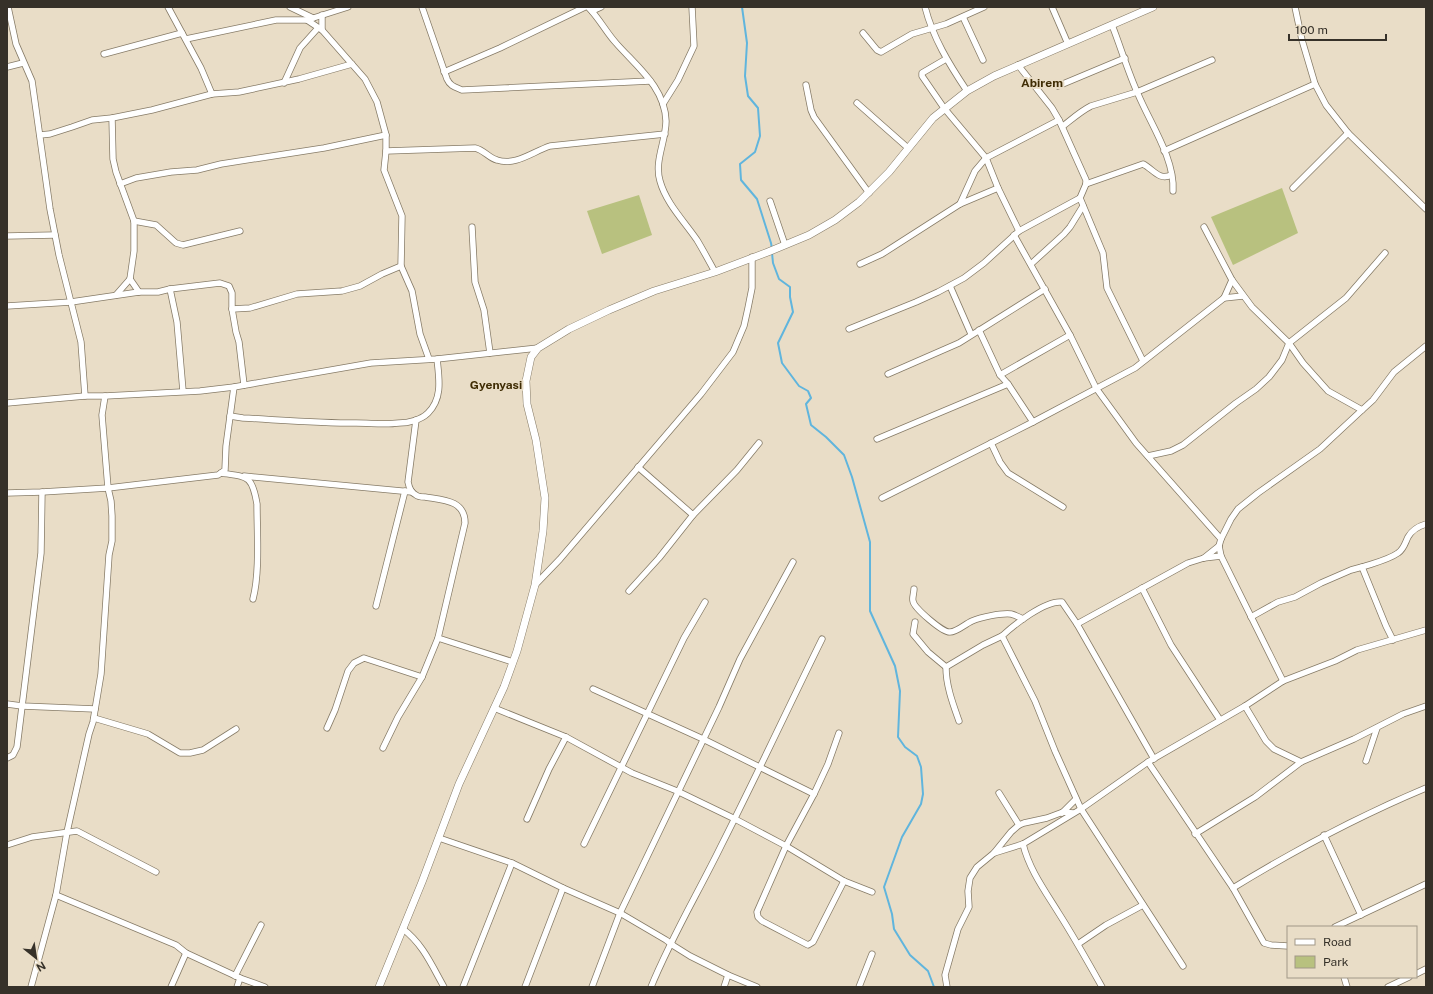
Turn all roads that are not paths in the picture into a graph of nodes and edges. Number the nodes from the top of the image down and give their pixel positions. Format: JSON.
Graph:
{"nodes":[{"id":1,"x":8,"y":7,"type":"edge"},
{"id":2,"x":168,"y":7,"type":"edge"},
{"id":3,"x":290,"y":7,"type":"edge"},
{"id":4,"x":348,"y":7,"type":"edge"},
{"id":5,"x":422,"y":7,"type":"edge"},
{"id":6,"x":601,"y":7,"type":"edge"},
{"id":7,"x":692,"y":7,"type":"edge"},
{"id":8,"x":925,"y":7,"type":"edge"},
{"id":9,"x":984,"y":7,"type":"edge"},
{"id":10,"x":1052,"y":7,"type":"edge"},
{"id":11,"x":1153,"y":7,"type":"edge"},
{"id":12,"x":1295,"y":7,"type":"edge"},
{"id":13,"x":589,"y":8,"type":"edge"},
{"id":14,"x":322,"y":16,"type":"junction"},
{"id":15,"x":963,"y":17,"type":"junction"},
{"id":16,"x":314,"y":18,"type":"junction"},
{"id":17,"x":307,"y":20,"type":"junction"},
{"id":18,"x":1112,"y":25,"type":"junction"},
{"id":19,"x":931,"y":27,"type":"junction"},
{"id":20,"x":320,"y":29,"type":"junction"},
{"id":21,"x":182,"y":33,"type":"junction"},
{"id":22,"x":863,"y":33,"type":"dead end"},
{"id":23,"x":186,"y":39,"type":"junction"},
{"id":24,"x":1068,"y":44,"type":"junction"},
{"id":25,"x":104,"y":54,"type":"dead end"},
{"id":26,"x":1125,"y":58,"type":"junction"},
{"id":27,"x":946,"y":59,"type":"junction"},
{"id":28,"x":983,"y":60,"type":"dead end"},
{"id":29,"x":1212,"y":60,"type":"dead end"},
{"id":30,"x":23,"y":63,"type":"junction"},
{"id":31,"x":352,"y":64,"type":"junction"},
{"id":32,"x":1018,"y":65,"type":"junction"},
{"id":33,"x":7,"y":67,"type":"edge"},
{"id":34,"x":444,"y":72,"type":"junction"},
{"id":35,"x":650,"y":81,"type":"junction"},
{"id":36,"x":284,"y":83,"type":"junction"},
{"id":37,"x":1315,"y":84,"type":"junction"},
{"id":38,"x":806,"y":85,"type":"dead end"},
{"id":39,"x":1058,"y":86,"type":"dead end"},
{"id":40,"x":967,"y":91,"type":"junction"},
{"id":41,"x":1137,"y":92,"type":"junction"},
{"id":42,"x":212,"y":94,"type":"junction"},
{"id":43,"x":663,"y":104,"type":"junction"},
{"id":44,"x":857,"y":104,"type":"dead end"},
{"id":45,"x":944,"y":108,"type":"junction"},
{"id":46,"x":112,"y":118,"type":"junction"},
{"id":47,"x":1061,"y":123,"type":"junction"},
{"id":48,"x":1348,"y":133,"type":"junction"},
{"id":49,"x":665,"y":134,"type":"junction"},
{"id":50,"x":40,"y":135,"type":"junction"},
{"id":51,"x":386,"y":135,"type":"junction"},
{"id":52,"x":908,"y":148,"type":"junction"},
{"id":53,"x":386,"y":151,"type":"junction"},
{"id":54,"x":1164,"y":151,"type":"junction"},
{"id":55,"x":986,"y":158,"type":"junction"},
{"id":56,"x":1172,"y":175,"type":"junction"},
{"id":57,"x":120,"y":184,"type":"junction"},
{"id":58,"x":1086,"y":184,"type":"junction"},
{"id":59,"x":998,"y":188,"type":"junction"},
{"id":60,"x":1293,"y":188,"type":"dead end"},
{"id":61,"x":1173,"y":191,"type":"dead end"},
{"id":62,"x":869,"y":193,"type":"junction"},
{"id":63,"x":1080,"y":198,"type":"junction"},
{"id":64,"x":770,"y":201,"type":"dead end"},
{"id":65,"x":960,"y":204,"type":"junction"},
{"id":66,"x":1083,"y":206,"type":"junction"},
{"id":67,"x":1426,"y":210,"type":"edge"},
{"id":68,"x":134,"y":221,"type":"junction"},
{"id":69,"x":472,"y":227,"type":"dead end"},
{"id":70,"x":1204,"y":227,"type":"dead end"},
{"id":71,"x":240,"y":231,"type":"dead end"},
{"id":72,"x":1019,"y":231,"type":"junction"},
{"id":73,"x":55,"y":235,"type":"junction"},
{"id":74,"x":1014,"y":235,"type":"junction"},
{"id":75,"x":7,"y":236,"type":"edge"},
{"id":76,"x":785,"y":245,"type":"junction"},
{"id":77,"x":1385,"y":252,"type":"dead end"},
{"id":78,"x":752,"y":257,"type":"junction"},
{"id":79,"x":860,"y":264,"type":"dead end"},
{"id":80,"x":1031,"y":264,"type":"junction"},
{"id":81,"x":401,"y":266,"type":"junction"},
{"id":82,"x":715,"y":272,"type":"junction"},
{"id":83,"x":130,"y":278,"type":"junction"},
{"id":84,"x":1232,"y":280,"type":"junction"},
{"id":85,"x":950,"y":286,"type":"junction"},
{"id":86,"x":170,"y":290,"type":"junction"},
{"id":87,"x":1045,"y":290,"type":"junction"},
{"id":88,"x":139,"y":292,"type":"junction"},
{"id":89,"x":116,"y":295,"type":"junction"},
{"id":90,"x":1243,"y":296,"type":"junction"},
{"id":91,"x":1224,"y":298,"type":"junction"},
{"id":92,"x":71,"y":302,"type":"junction"},
{"id":93,"x":7,"y":306,"type":"edge"},
{"id":94,"x":232,"y":309,"type":"junction"},
{"id":95,"x":849,"y":329,"type":"dead end"},
{"id":96,"x":979,"y":330,"type":"junction"},
{"id":97,"x":972,"y":334,"type":"junction"},
{"id":98,"x":1070,"y":336,"type":"junction"},
{"id":99,"x":1289,"y":343,"type":"junction"},
{"id":100,"x":1426,"y":346,"type":"edge"},
{"id":101,"x":538,"y":348,"type":"junction"},
{"id":102,"x":490,"y":353,"type":"junction"},
{"id":103,"x":429,"y":359,"type":"junction"},
{"id":104,"x":437,"y":359,"type":"junction"},
{"id":105,"x":1143,"y":360,"type":"junction"},
{"id":106,"x":888,"y":374,"type":"dead end"},
{"id":107,"x":1000,"y":375,"type":"junction"},
{"id":108,"x":244,"y":384,"type":"junction"},
{"id":109,"x":1008,"y":384,"type":"junction"},
{"id":110,"x":234,"y":387,"type":"junction"},
{"id":111,"x":1096,"y":388,"type":"junction"},
{"id":112,"x":183,"y":391,"type":"junction"},
{"id":113,"x":85,"y":396,"type":"junction"},
{"id":114,"x":105,"y":396,"type":"junction"},
{"id":115,"x":7,"y":403,"type":"edge"},
{"id":116,"x":1362,"y":410,"type":"junction"},
{"id":117,"x":230,"y":416,"type":"junction"},
{"id":118,"x":416,"y":420,"type":"junction"},
{"id":119,"x":1033,"y":422,"type":"junction"},
{"id":120,"x":877,"y":438,"type":"dead end"},
{"id":121,"x":759,"y":443,"type":"dead end"},
{"id":122,"x":991,"y":443,"type":"junction"},
{"id":123,"x":1148,"y":456,"type":"junction"},
{"id":124,"x":638,"y":467,"type":"junction"},
{"id":125,"x":221,"y":473,"type":"junction"},
{"id":126,"x":244,"y":476,"type":"junction"},
{"id":127,"x":108,"y":488,"type":"junction"},
{"id":128,"x":42,"y":492,"type":"junction"},
{"id":129,"x":404,"y":492,"type":"junction"},
{"id":130,"x":412,"y":492,"type":"junction"},
{"id":131,"x":7,"y":493,"type":"edge"},
{"id":132,"x":882,"y":498,"type":"dead end"},
{"id":133,"x":1063,"y":507,"type":"dead end"},
{"id":134,"x":693,"y":515,"type":"junction"},
{"id":135,"x":1426,"y":524,"type":"edge"},
{"id":136,"x":1221,"y":539,"type":"junction"},
{"id":137,"x":1219,"y":546,"type":"junction"},
{"id":138,"x":1221,"y":556,"type":"junction"},
{"id":139,"x":1204,"y":558,"type":"junction"},
{"id":140,"x":793,"y":562,"type":"dead end"},
{"id":141,"x":1362,"y":567,"type":"junction"},
{"id":142,"x":535,"y":585,"type":"junction"},
{"id":143,"x":1142,"y":588,"type":"junction"},
{"id":144,"x":914,"y":589,"type":"dead end"},
{"id":145,"x":629,"y":591,"type":"dead end"},
{"id":146,"x":253,"y":599,"type":"dead end"},
{"id":147,"x":706,"y":602,"type":"dead end"},
{"id":148,"x":376,"y":606,"type":"dead end"},
{"id":149,"x":1251,"y":617,"type":"junction"},
{"id":150,"x":1023,"y":619,"type":"junction"},
{"id":151,"x":915,"y":622,"type":"dead end"},
{"id":152,"x":1077,"y":624,"type":"junction"},
{"id":153,"x":1426,"y":630,"type":"edge"},
{"id":154,"x":1002,"y":636,"type":"junction"},
{"id":155,"x":438,"y":638,"type":"junction"},
{"id":156,"x":822,"y":639,"type":"dead end"},
{"id":157,"x":1393,"y":640,"type":"junction"},
{"id":158,"x":513,"y":662,"type":"junction"},
{"id":159,"x":946,"y":667,"type":"junction"},
{"id":160,"x":422,"y":677,"type":"junction"},
{"id":161,"x":1283,"y":681,"type":"junction"},
{"id":162,"x":593,"y":689,"type":"dead end"},
{"id":163,"x":7,"y":704,"type":"edge"},
{"id":164,"x":22,"y":706,"type":"junction"},
{"id":165,"x":1245,"y":706,"type":"junction"},
{"id":166,"x":1426,"y":706,"type":"edge"},
{"id":167,"x":494,"y":708,"type":"junction"},
{"id":168,"x":95,"y":709,"type":"junction"},
{"id":169,"x":647,"y":713,"type":"junction"},
{"id":170,"x":94,"y":718,"type":"junction"},
{"id":171,"x":1220,"y":720,"type":"junction"},
{"id":172,"x":959,"y":721,"type":"dead end"},
{"id":173,"x":327,"y":728,"type":"dead end"},
{"id":174,"x":1376,"y":728,"type":"junction"},
{"id":175,"x":236,"y":729,"type":"dead end"},
{"id":176,"x":839,"y":733,"type":"dead end"},
{"id":177,"x":566,"y":737,"type":"junction"},
{"id":178,"x":703,"y":739,"type":"junction"},
{"id":179,"x":383,"y":748,"type":"dead end"},
{"id":180,"x":7,"y":758,"type":"edge"},
{"id":181,"x":1154,"y":759,"type":"junction"},
{"id":182,"x":1366,"y":761,"type":"dead end"},
{"id":183,"x":1148,"y":762,"type":"junction"},
{"id":184,"x":1301,"y":762,"type":"junction"},
{"id":185,"x":621,"y":767,"type":"junction"},
{"id":186,"x":759,"y":767,"type":"junction"},
{"id":187,"x":1426,"y":788,"type":"edge"},
{"id":188,"x":677,"y":791,"type":"junction"},
{"id":189,"x":999,"y":793,"type":"dead end"},
{"id":190,"x":814,"y":794,"type":"junction"},
{"id":191,"x":1076,"y":799,"type":"junction"},
{"id":192,"x":1081,"y":809,"type":"junction"},
{"id":193,"x":1063,"y":812,"type":"junction"},
{"id":194,"x":1074,"y":813,"type":"junction"},
{"id":195,"x":527,"y":819,"type":"dead end"},
{"id":196,"x":734,"y":819,"type":"junction"},
{"id":197,"x":1056,"y":824,"type":"junction"},
{"id":198,"x":1019,"y":826,"type":"junction"},
{"id":199,"x":67,"y":832,"type":"junction"},
{"id":200,"x":1195,"y":834,"type":"junction"},
{"id":201,"x":1324,"y":835,"type":"junction"},
{"id":202,"x":439,"y":838,"type":"junction"},
{"id":203,"x":584,"y":844,"type":"dead end"},
{"id":204,"x":1023,"y":844,"type":"junction"},
{"id":205,"x":7,"y":845,"type":"edge"},
{"id":206,"x":786,"y":846,"type":"junction"},
{"id":207,"x":994,"y":853,"type":"junction"},
{"id":208,"x":512,"y":863,"type":"junction"},
{"id":209,"x":156,"y":872,"type":"dead end"},
{"id":210,"x":844,"y":881,"type":"junction"},
{"id":211,"x":1426,"y":884,"type":"edge"},
{"id":212,"x":563,"y":888,"type":"junction"},
{"id":213,"x":1232,"y":888,"type":"junction"},
{"id":214,"x":872,"y":892,"type":"dead end"},
{"id":215,"x":56,"y":895,"type":"junction"},
{"id":216,"x":1143,"y":905,"type":"junction"},
{"id":217,"x":620,"y":912,"type":"junction"},
{"id":218,"x":1360,"y":915,"type":"junction"},
{"id":219,"x":261,"y":925,"type":"dead end"},
{"id":220,"x":1337,"y":926,"type":"edge"},
{"id":221,"x":403,"y":929,"type":"junction"},
{"id":222,"x":671,"y":944,"type":"junction"},
{"id":223,"x":1078,"y":944,"type":"junction"},
{"id":224,"x":1287,"y":946,"type":"edge"},
{"id":225,"x":186,"y":953,"type":"junction"},
{"id":226,"x":872,"y":954,"type":"dead end"},
{"id":227,"x":1182,"y":966,"type":"dead end"},
{"id":228,"x":1426,"y":969,"type":"edge"},
{"id":229,"x":1417,"y":974,"type":"edge"},
{"id":230,"x":728,"y":975,"type":"junction"},
{"id":231,"x":237,"y":977,"type":"junction"},
{"id":232,"x":1407,"y":978,"type":"edge"},
{"id":233,"x":31,"y":987,"type":"edge"},
{"id":234,"x":171,"y":987,"type":"edge"},
{"id":235,"x":237,"y":987,"type":"edge"},
{"id":236,"x":265,"y":987,"type":"edge"},
{"id":237,"x":379,"y":987,"type":"edge"},
{"id":238,"x":444,"y":987,"type":"edge"},
{"id":239,"x":463,"y":987,"type":"edge"},
{"id":240,"x":526,"y":987,"type":"edge"},
{"id":241,"x":592,"y":987,"type":"edge"},
{"id":242,"x":651,"y":987,"type":"edge"},
{"id":243,"x":724,"y":987,"type":"edge"},
{"id":244,"x":757,"y":987,"type":"edge"},
{"id":245,"x":860,"y":987,"type":"edge"},
{"id":246,"x":947,"y":987,"type":"edge"},
{"id":247,"x":1102,"y":987,"type":"edge"},
{"id":248,"x":1388,"y":987,"type":"edge"}],
"edges":[{"from":1,"to":30,"type":"street"},
{"from":2,"to":21,"type":"street"},
{"from":3,"to":16,"type":"street"},
{"from":4,"to":14,"type":"street"},
{"from":5,"to":34,"type":"street"},
{"from":6,"to":13,"type":"street"},
{"from":7,"to":43,"type":"street"},
{"from":8,"to":19,"type":"street"},
{"from":9,"to":15,"type":"street"},
{"from":10,"to":24,"type":"street"},
{"from":11,"to":18,"type":"street"},
{"from":12,"to":37,"type":"street"},
{"from":13,"to":34,"type":"street"},
{"from":13,"to":35,"type":"street"},
{"from":14,"to":16,"type":"street"},
{"from":14,"to":20,"type":"street"},
{"from":15,"to":19,"type":"street"},
{"from":15,"to":28,"type":"street"},
{"from":16,"to":17,"type":"street"},
{"from":17,"to":20,"type":"street"},
{"from":17,"to":23,"type":"street"},
{"from":18,"to":24,"type":"street"},
{"from":18,"to":26,"type":"street"},
{"from":19,"to":22,"type":"street"},
{"from":19,"to":27,"type":"street"},
{"from":20,"to":31,"type":"street"},
{"from":20,"to":36,"type":"street"},
{"from":21,"to":23,"type":"street"},
{"from":21,"to":25,"type":"street"},
{"from":23,"to":42,"type":"street"},
{"from":24,"to":32,"type":"street"},
{"from":26,"to":39,"type":"street"},
{"from":26,"to":41,"type":"street"},
{"from":27,"to":40,"type":"street"},
{"from":27,"to":45,"type":"street"},
{"from":29,"to":41,"type":"street"},
{"from":30,"to":33,"type":"street"},
{"from":30,"to":50,"type":"street"},
{"from":31,"to":36,"type":"street"},
{"from":31,"to":51,"type":"street"},
{"from":32,"to":40,"type":"street"},
{"from":32,"to":47,"type":"street"},
{"from":34,"to":35,"type":"street"},
{"from":35,"to":43,"type":"street"},
{"from":36,"to":42,"type":"street"},
{"from":37,"to":48,"type":"street"},
{"from":37,"to":54,"type":"street"},
{"from":38,"to":62,"type":"street"},
{"from":40,"to":45,"type":"street"},
{"from":41,"to":47,"type":"street"},
{"from":41,"to":54,"type":"street"},
{"from":42,"to":46,"type":"street"},
{"from":43,"to":49,"type":"street"},
{"from":44,"to":52,"type":"street"},
{"from":45,"to":52,"type":"street"},
{"from":45,"to":55,"type":"street"},
{"from":46,"to":50,"type":"street"},
{"from":46,"to":57,"type":"street"},
{"from":47,"to":55,"type":"street"},
{"from":47,"to":58,"type":"street"},
{"from":48,"to":60,"type":"street"},
{"from":48,"to":67,"type":"street"},
{"from":49,"to":53,"type":"street"},
{"from":49,"to":82,"type":"street"},
{"from":50,"to":73,"type":"street"},
{"from":51,"to":53,"type":"street"},
{"from":51,"to":57,"type":"street"},
{"from":52,"to":62,"type":"street"},
{"from":53,"to":81,"type":"street"},
{"from":54,"to":56,"type":"street"},
{"from":55,"to":59,"type":"street"},
{"from":55,"to":65,"type":"street"},
{"from":56,"to":58,"type":"street"},
{"from":56,"to":61,"type":"street"},
{"from":57,"to":68,"type":"street"},
{"from":58,"to":63,"type":"street"},
{"from":59,"to":65,"type":"street"},
{"from":59,"to":72,"type":"street"},
{"from":62,"to":76,"type":"street"},
{"from":63,"to":66,"type":"street"},
{"from":63,"to":72,"type":"street"},
{"from":64,"to":76,"type":"street"},
{"from":65,"to":79,"type":"street"},
{"from":66,"to":80,"type":"street"},
{"from":66,"to":105,"type":"street"},
{"from":68,"to":71,"type":"street"},
{"from":68,"to":83,"type":"street"},
{"from":69,"to":102,"type":"street"},
{"from":70,"to":84,"type":"street"},
{"from":72,"to":74,"type":"street"},
{"from":73,"to":75,"type":"street"},
{"from":73,"to":92,"type":"street"},
{"from":74,"to":80,"type":"street"},
{"from":74,"to":85,"type":"street"},
{"from":76,"to":78,"type":"street"},
{"from":77,"to":99,"type":"street"},
{"from":78,"to":82,"type":"street"},
{"from":78,"to":124,"type":"street"},
{"from":80,"to":87,"type":"street"},
{"from":81,"to":94,"type":"street"},
{"from":81,"to":103,"type":"street"},
{"from":82,"to":101,"type":"street"},
{"from":83,"to":88,"type":"street"},
{"from":83,"to":89,"type":"street"},
{"from":84,"to":90,"type":"street"},
{"from":84,"to":91,"type":"street"},
{"from":85,"to":95,"type":"street"},
{"from":85,"to":97,"type":"street"},
{"from":86,"to":88,"type":"street"},
{"from":86,"to":94,"type":"street"},
{"from":86,"to":112,"type":"street"},
{"from":87,"to":96,"type":"street"},
{"from":87,"to":98,"type":"street"},
{"from":88,"to":89,"type":"street"},
{"from":89,"to":92,"type":"street"},
{"from":90,"to":91,"type":"street"},
{"from":90,"to":99,"type":"street"},
{"from":91,"to":105,"type":"street"},
{"from":92,"to":93,"type":"street"},
{"from":92,"to":113,"type":"street"},
{"from":94,"to":108,"type":"street"},
{"from":96,"to":97,"type":"street"},
{"from":96,"to":107,"type":"street"},
{"from":97,"to":106,"type":"street"},
{"from":98,"to":107,"type":"street"},
{"from":98,"to":111,"type":"street"},
{"from":99,"to":116,"type":"street"},
{"from":99,"to":123,"type":"street"},
{"from":100,"to":116,"type":"street"},
{"from":101,"to":102,"type":"street"},
{"from":101,"to":142,"type":"street"},
{"from":102,"to":104,"type":"street"},
{"from":103,"to":104,"type":"street"},
{"from":103,"to":108,"type":"street"},
{"from":104,"to":118,"type":"street"},
{"from":105,"to":111,"type":"street"},
{"from":107,"to":109,"type":"street"},
{"from":108,"to":110,"type":"street"},
{"from":109,"to":119,"type":"street"},
{"from":109,"to":120,"type":"street"},
{"from":110,"to":112,"type":"street"},
{"from":110,"to":117,"type":"street"},
{"from":111,"to":119,"type":"street"},
{"from":111,"to":123,"type":"street"},
{"from":112,"to":114,"type":"street"},
{"from":113,"to":114,"type":"street"},
{"from":113,"to":115,"type":"street"},
{"from":114,"to":127,"type":"street"},
{"from":116,"to":136,"type":"street"},
{"from":117,"to":118,"type":"street"},
{"from":117,"to":125,"type":"street"},
{"from":118,"to":130,"type":"street"},
{"from":119,"to":122,"type":"street"},
{"from":121,"to":134,"type":"street"},
{"from":122,"to":132,"type":"street"},
{"from":122,"to":133,"type":"street"},
{"from":123,"to":136,"type":"street"},
{"from":124,"to":134,"type":"street"},
{"from":124,"to":142,"type":"street"},
{"from":125,"to":126,"type":"street"},
{"from":125,"to":127,"type":"street"},
{"from":126,"to":129,"type":"street"},
{"from":126,"to":146,"type":"street"},
{"from":127,"to":128,"type":"street"},
{"from":127,"to":168,"type":"street"},
{"from":128,"to":131,"type":"street"},
{"from":128,"to":164,"type":"street"},
{"from":129,"to":130,"type":"street"},
{"from":129,"to":148,"type":"street"},
{"from":130,"to":155,"type":"street"},
{"from":134,"to":145,"type":"street"},
{"from":135,"to":141,"type":"street"},
{"from":136,"to":137,"type":"street"},
{"from":137,"to":138,"type":"street"},
{"from":137,"to":139,"type":"street"},
{"from":138,"to":139,"type":"street"},
{"from":138,"to":149,"type":"street"},
{"from":139,"to":143,"type":"street"},
{"from":140,"to":178,"type":"street"},
{"from":141,"to":149,"type":"street"},
{"from":141,"to":157,"type":"street"},
{"from":142,"to":158,"type":"street"},
{"from":143,"to":152,"type":"street"},
{"from":143,"to":171,"type":"street"},
{"from":144,"to":150,"type":"street"},
{"from":147,"to":169,"type":"street"},
{"from":149,"to":161,"type":"street"},
{"from":150,"to":152,"type":"street"},
{"from":150,"to":154,"type":"street"},
{"from":151,"to":159,"type":"street"},
{"from":152,"to":181,"type":"street"},
{"from":153,"to":157,"type":"street"},
{"from":154,"to":159,"type":"street"},
{"from":154,"to":191,"type":"street"},
{"from":155,"to":158,"type":"street"},
{"from":155,"to":160,"type":"street"},
{"from":156,"to":186,"type":"street"},
{"from":157,"to":161,"type":"street"},
{"from":158,"to":167,"type":"street"},
{"from":159,"to":172,"type":"street"},
{"from":160,"to":173,"type":"street"},
{"from":160,"to":179,"type":"street"},
{"from":161,"to":165,"type":"street"},
{"from":162,"to":169,"type":"street"},
{"from":163,"to":164,"type":"street"},
{"from":164,"to":168,"type":"street"},
{"from":164,"to":180,"type":"street"},
{"from":165,"to":171,"type":"street"},
{"from":165,"to":184,"type":"street"},
{"from":166,"to":174,"type":"street"},
{"from":167,"to":177,"type":"street"},
{"from":167,"to":202,"type":"street"},
{"from":168,"to":170,"type":"street"},
{"from":169,"to":178,"type":"street"},
{"from":169,"to":185,"type":"street"},
{"from":170,"to":175,"type":"street"},
{"from":170,"to":199,"type":"street"},
{"from":171,"to":181,"type":"street"},
{"from":174,"to":182,"type":"street"},
{"from":174,"to":184,"type":"street"},
{"from":176,"to":190,"type":"street"},
{"from":177,"to":185,"type":"street"},
{"from":177,"to":195,"type":"street"},
{"from":178,"to":186,"type":"street"},
{"from":178,"to":188,"type":"street"},
{"from":181,"to":183,"type":"street"},
{"from":183,"to":192,"type":"street"},
{"from":183,"to":200,"type":"street"},
{"from":184,"to":200,"type":"street"},
{"from":185,"to":188,"type":"street"},
{"from":185,"to":203,"type":"street"},
{"from":186,"to":190,"type":"street"},
{"from":186,"to":196,"type":"street"},
{"from":187,"to":201,"type":"street"},
{"from":188,"to":196,"type":"street"},
{"from":188,"to":217,"type":"street"},
{"from":189,"to":198,"type":"street"},
{"from":190,"to":206,"type":"street"},
{"from":191,"to":192,"type":"street"},
{"from":191,"to":193,"type":"street"},
{"from":192,"to":194,"type":"street"},
{"from":192,"to":216,"type":"street"},
{"from":193,"to":194,"type":"street"},
{"from":193,"to":197,"type":"street"},
{"from":193,"to":198,"type":"street"},
{"from":194,"to":197,"type":"street"},
{"from":196,"to":206,"type":"street"},
{"from":196,"to":222,"type":"street"},
{"from":197,"to":204,"type":"street"},
{"from":198,"to":207,"type":"street"},
{"from":199,"to":205,"type":"street"},
{"from":199,"to":209,"type":"street"},
{"from":199,"to":215,"type":"street"},
{"from":200,"to":213,"type":"street"},
{"from":201,"to":213,"type":"street"},
{"from":201,"to":218,"type":"street"},
{"from":202,"to":208,"type":"street"},
{"from":202,"to":221,"type":"street"},
{"from":204,"to":207,"type":"street"},
{"from":204,"to":223,"type":"street"},
{"from":206,"to":210,"type":"street"},
{"from":206,"to":210,"type":"street"},
{"from":207,"to":246,"type":"street"},
{"from":208,"to":212,"type":"street"},
{"from":208,"to":239,"type":"street"},
{"from":210,"to":214,"type":"street"},
{"from":211,"to":218,"type":"street"},
{"from":212,"to":217,"type":"street"},
{"from":212,"to":240,"type":"street"},
{"from":213,"to":224,"type":"street"},
{"from":215,"to":225,"type":"street"},
{"from":215,"to":233,"type":"street"},
{"from":216,"to":223,"type":"street"},
{"from":216,"to":227,"type":"street"},
{"from":217,"to":222,"type":"street"},
{"from":217,"to":241,"type":"street"},
{"from":218,"to":220,"type":"street"},
{"from":219,"to":231,"type":"street"},
{"from":221,"to":237,"type":"street"},
{"from":221,"to":238,"type":"street"},
{"from":222,"to":230,"type":"street"},
{"from":222,"to":242,"type":"street"},
{"from":223,"to":247,"type":"street"},
{"from":225,"to":231,"type":"street"},
{"from":225,"to":234,"type":"street"},
{"from":226,"to":245,"type":"street"},
{"from":228,"to":229,"type":"street"},
{"from":230,"to":243,"type":"street"},
{"from":230,"to":244,"type":"street"},
{"from":231,"to":235,"type":"street"},
{"from":231,"to":236,"type":"street"},
{"from":232,"to":248,"type":"street"}]}
